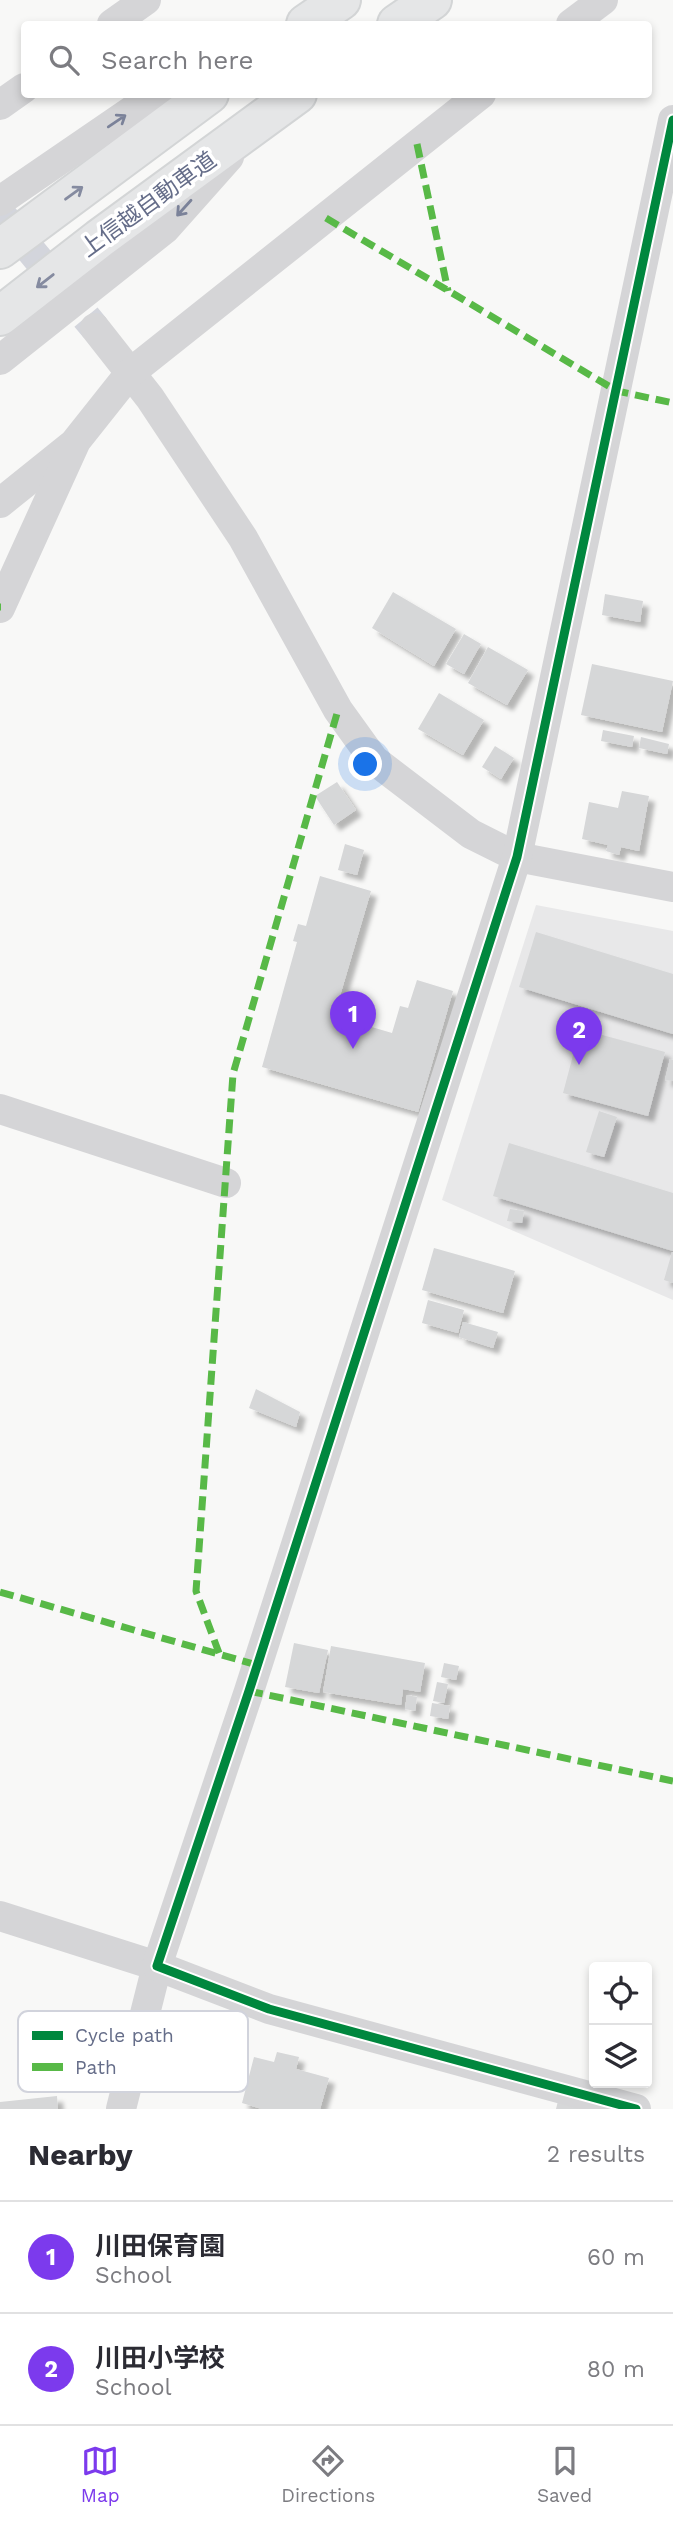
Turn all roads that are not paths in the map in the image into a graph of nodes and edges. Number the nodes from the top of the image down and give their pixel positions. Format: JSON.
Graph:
{"nodes":[{"id":1,"x":146,"y":0,"type":"edge"},
{"id":2,"x":341,"y":0,"type":"edge"},
{"id":3,"x":432,"y":0,"type":"edge"},
{"id":4,"x":603,"y":0,"type":"edge"},
{"id":5,"x":116,"y":21,"type":"edge"},
{"id":6,"x":310,"y":21,"type":"edge"},
{"id":7,"x":401,"y":21,"type":"edge"},
{"id":8,"x":575,"y":21,"type":"edge"},
{"id":9,"x":21,"y":90,"type":"edge"},
{"id":10,"x":150,"y":98,"type":"edge"},
{"id":11,"x":204,"y":98,"type":"edge"},
{"id":12,"x":292,"y":98,"type":"edge"},
{"id":13,"x":476,"y":98,"type":"edge"},
{"id":14,"x":0,"y":105,"type":"edge"},
{"id":15,"x":262,"y":120,"type":"junction"},
{"id":16,"x":673,"y":120,"type":"edge"},
{"id":17,"x":0,"y":201,"type":"edge"},
{"id":18,"x":0,"y":249,"type":"edge"},
{"id":19,"x":0,"y":316,"type":"edge"},
{"id":20,"x":94,"y":328,"type":"tunnel mouth"},
{"id":21,"x":0,"y":360,"type":"edge"},
{"id":22,"x":130,"y":373,"type":"junction"},
{"id":23,"x":76,"y":441,"type":"junction"},
{"id":24,"x":0,"y":503,"type":"edge"},
{"id":25,"x":0,"y":608,"type":"edge"},
{"id":26,"x":517,"y":857,"type":"junction"},
{"id":27,"x":673,"y":887,"type":"edge"},
{"id":28,"x":0,"y":1109,"type":"edge"},
{"id":29,"x":226,"y":1183,"type":"dead end"},
{"id":30,"x":0,"y":1916,"type":"edge"},
{"id":31,"x":157,"y":1966,"type":"junction"},
{"id":32,"x":146,"y":2011,"type":"edge"},
{"id":33,"x":125,"y":2092,"type":"edge"},
{"id":34,"x":121,"y":2109,"type":"edge"},
{"id":35,"x":636,"y":2109,"type":"edge"}],
"edges":[{"from":1,"to":5,"type":"street"},
{"from":2,"to":6,"type":"highway"},
{"from":3,"to":7,"type":"highway"},
{"from":4,"to":8,"type":"street"},
{"from":9,"to":14,"type":"street"},
{"from":17,"to":10,"type":"street","one_way":true},
{"from":18,"to":11,"type":"highway","one_way":true},
{"from":12,"to":15,"type":"highway","name":"上信越自動車道"},
{"from":13,"to":22,"type":"street"},
{"from":15,"to":19,"type":"highway","name":"上信越自動車道","one_way":true},
{"from":15,"to":21,"type":"street","one_way":true},
{"from":16,"to":26,"type":"street"},
{"from":20,"to":22,"type":"street"},
{"from":22,"to":23,"type":"street"},
{"from":22,"to":26,"type":"street"},
{"from":23,"to":24,"type":"street"},
{"from":23,"to":25,"type":"street"},
{"from":26,"to":27,"type":"street"},
{"from":26,"to":31,"type":"street"},
{"from":28,"to":29,"type":"street"},
{"from":30,"to":31,"type":"street"},
{"from":31,"to":32,"type":"street"},
{"from":31,"to":35,"type":"street"},
{"from":33,"to":34,"type":"street"}]}
